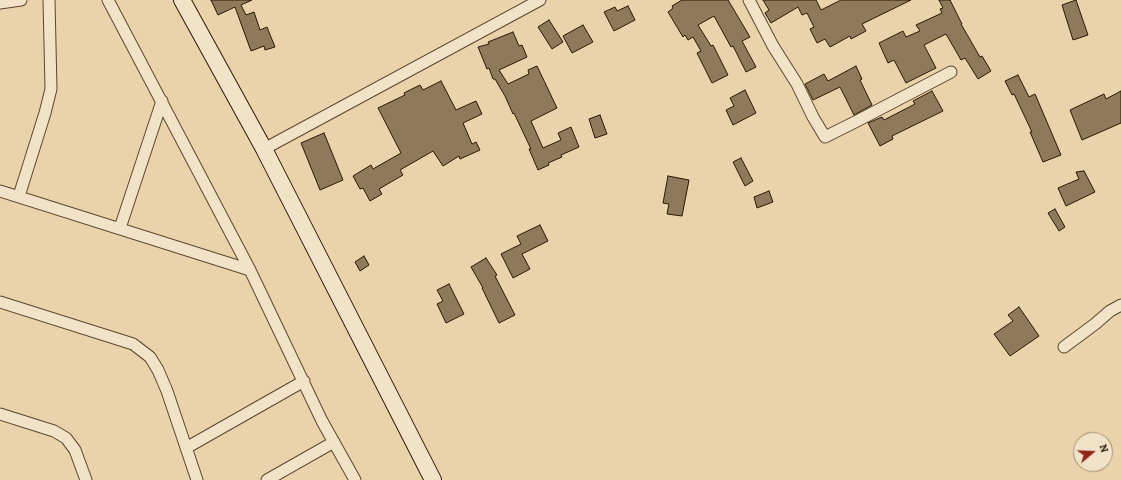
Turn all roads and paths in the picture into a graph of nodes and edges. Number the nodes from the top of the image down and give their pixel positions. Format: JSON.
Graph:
{"nodes":[{"id":1,"x":21,"y":0,"type":"edge"},
{"id":2,"x":49,"y":0,"type":"edge"},
{"id":3,"x":108,"y":0,"type":"edge"},
{"id":4,"x":182,"y":0,"type":"edge"},
{"id":5,"x":540,"y":0,"type":"edge"},
{"id":6,"x":749,"y":0,"type":"edge"},
{"id":7,"x":0,"y":3,"type":"edge"},
{"id":8,"x":951,"y":72,"type":"dead end"},
{"id":9,"x":162,"y":101,"type":"junction"},
{"id":10,"x":264,"y":149,"type":"junction"},
{"id":11,"x":0,"y":190,"type":"edge"},
{"id":12,"x":19,"y":196,"type":"junction"},
{"id":13,"x":120,"y":228,"type":"junction"},
{"id":14,"x":250,"y":270,"type":"junction"},
{"id":15,"x":0,"y":302,"type":"edge"},
{"id":16,"x":1121,"y":305,"type":"edge"},
{"id":17,"x":1064,"y":348,"type":"dead end"},
{"id":18,"x":304,"y":381,"type":"junction"},
{"id":19,"x":0,"y":414,"type":"edge"},
{"id":20,"x":334,"y":442,"type":"junction"},
{"id":21,"x":186,"y":448,"type":"junction"},
{"id":22,"x":86,"y":480,"type":"edge"},
{"id":23,"x":197,"y":480,"type":"edge"},
{"id":24,"x":267,"y":480,"type":"edge"},
{"id":25,"x":355,"y":480,"type":"edge"},
{"id":26,"x":433,"y":480,"type":"edge"}],
"edges":[{"from":1,"to":7,"type":"street"},
{"from":2,"to":12,"type":"street"},
{"from":3,"to":9,"type":"street"},
{"from":4,"to":10,"type":"street"},
{"from":5,"to":10,"type":"street"},
{"from":6,"to":8,"type":"street"},
{"from":9,"to":13,"type":"street"},
{"from":9,"to":14,"type":"street"},
{"from":10,"to":26,"type":"street"},
{"from":11,"to":12,"type":"street"},
{"from":12,"to":13,"type":"street"},
{"from":13,"to":14,"type":"street"},
{"from":14,"to":18,"type":"street"},
{"from":15,"to":21,"type":"street"},
{"from":16,"to":17,"type":"street"},
{"from":18,"to":20,"type":"street"},
{"from":18,"to":21,"type":"street"},
{"from":19,"to":22,"type":"street"},
{"from":20,"to":24,"type":"street"},
{"from":20,"to":25,"type":"street"},
{"from":21,"to":23,"type":"street"}]}
